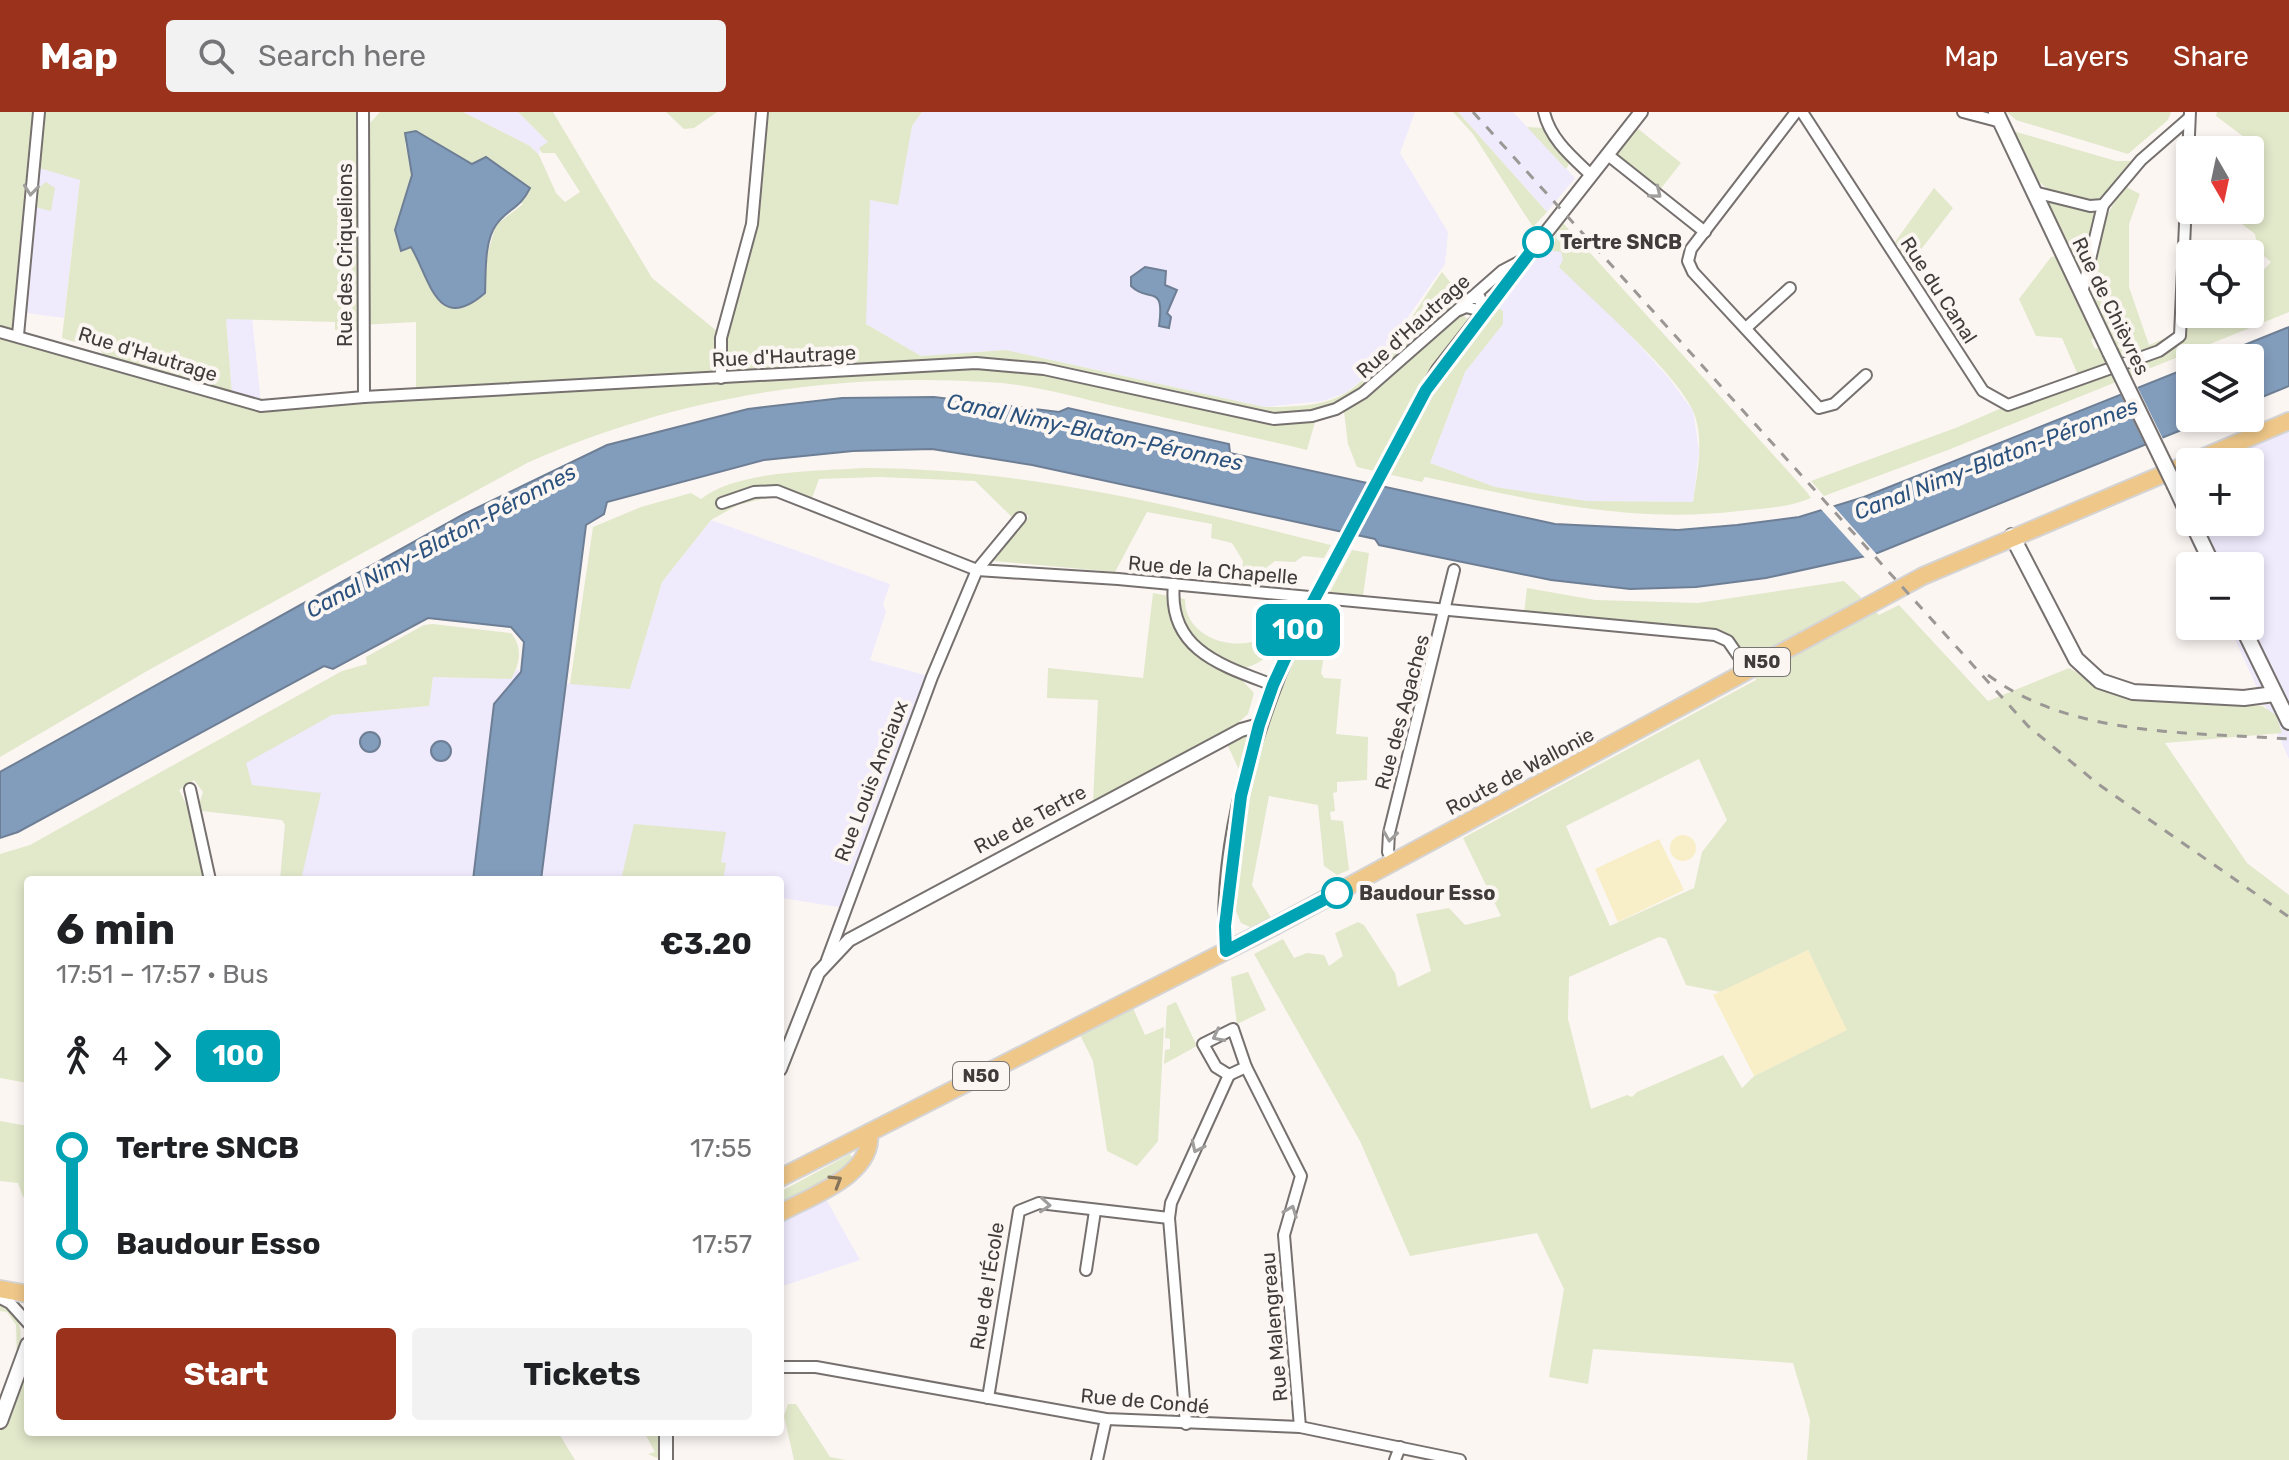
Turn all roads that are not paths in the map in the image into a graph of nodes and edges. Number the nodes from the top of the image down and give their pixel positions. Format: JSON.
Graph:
{"nodes":[{"id":1,"x":39,"y":112,"type":"edge"},
{"id":2,"x":363,"y":112,"type":"edge"},
{"id":3,"x":762,"y":112,"type":"edge"},
{"id":4,"x":1544,"y":112,"type":"edge"},
{"id":5,"x":1641,"y":112,"type":"edge"},
{"id":6,"x":1799,"y":112,"type":"edge"},
{"id":7,"x":1963,"y":112,"type":"edge"},
{"id":8,"x":2191,"y":115,"type":"edge"},
{"id":9,"x":1998,"y":117,"type":"edge"},
{"id":10,"x":1608,"y":155,"type":"junction"},
{"id":11,"x":1591,"y":175,"type":"junction"},
{"id":12,"x":2034,"y":192,"type":"junction"},
{"id":13,"x":2103,"y":205,"type":"junction"},
{"id":14,"x":1705,"y":232,"type":"junction"},
{"id":15,"x":1521,"y":261,"type":"junction"},
{"id":16,"x":1790,"y":288,"type":"dead end"},
{"id":17,"x":2082,"y":293,"type":"junction"},
{"id":18,"x":1471,"y":298,"type":"junction"},
{"id":19,"x":1457,"y":311,"type":"junction"},
{"id":20,"x":1482,"y":311,"type":"junction"},
{"id":21,"x":1746,"y":328,"type":"junction"},
{"id":22,"x":0,"y":332,"type":"edge"},
{"id":23,"x":18,"y":335,"type":"junction"},
{"id":24,"x":1866,"y":375,"type":"dead end"},
{"id":25,"x":721,"y":378,"type":"junction"},
{"id":26,"x":364,"y":397,"type":"junction"},
{"id":27,"x":2289,"y":421,"type":"edge"},
{"id":28,"x":2176,"y":488,"type":"edge"},
{"id":29,"x":722,"y":503,"type":"dead end"},
{"id":30,"x":1020,"y":518,"type":"dead end"},
{"id":31,"x":2012,"y":536,"type":"junction"},
{"id":32,"x":977,"y":570,"type":"junction"},
{"id":33,"x":1454,"y":570,"type":"dead end"},
{"id":34,"x":1174,"y":584,"type":"junction"},
{"id":35,"x":1446,"y":609,"type":"junction"},
{"id":36,"x":2251,"y":640,"type":"edge"},
{"id":37,"x":1748,"y":670,"type":"junction"},
{"id":38,"x":1273,"y":685,"type":"junction"},
{"id":39,"x":2282,"y":691,"type":"edge"},
{"id":40,"x":2289,"y":722,"type":"edge"},
{"id":41,"x":1259,"y":725,"type":"junction"},
{"id":42,"x":190,"y":789,"type":"dead end"},
{"id":43,"x":1393,"y":862,"type":"junction"},
{"id":44,"x":209,"y":876,"type":"edge"},
{"id":45,"x":1226,"y":951,"type":"junction"},
{"id":46,"x":827,"y":960,"type":"junction"},
{"id":47,"x":784,"y":1060,"type":"edge"},
{"id":48,"x":1246,"y":1067,"type":"junction"},
{"id":49,"x":1229,"y":1075,"type":"junction"},
{"id":50,"x":869,"y":1133,"type":"junction"},
{"id":51,"x":784,"y":1176,"type":"edge"},
{"id":52,"x":784,"y":1211,"type":"edge"},
{"id":53,"x":1095,"y":1211,"type":"junction"},
{"id":54,"x":1169,"y":1218,"type":"junction"},
{"id":55,"x":1086,"y":1270,"type":"dead end"},
{"id":56,"x":0,"y":1289,"type":"edge"},
{"id":57,"x":24,"y":1293,"type":"edge"},
{"id":58,"x":0,"y":1298,"type":"edge"},
{"id":59,"x":24,"y":1319,"type":"edge"},
{"id":60,"x":24,"y":1356,"type":"edge"},
{"id":61,"x":784,"y":1367,"type":"edge"},
{"id":62,"x":988,"y":1398,"type":"junction"},
{"id":63,"x":1106,"y":1419,"type":"junction"},
{"id":64,"x":0,"y":1421,"type":"edge"},
{"id":65,"x":1186,"y":1424,"type":"junction"},
{"id":66,"x":1300,"y":1427,"type":"junction"},
{"id":67,"x":666,"y":1436,"type":"edge"},
{"id":68,"x":1400,"y":1447,"type":"junction"},
{"id":69,"x":666,"y":1460,"type":"edge"},
{"id":70,"x":1097,"y":1460,"type":"edge"},
{"id":71,"x":1395,"y":1460,"type":"edge"},
{"id":72,"x":1460,"y":1460,"type":"edge"}],
"edges":[{"from":1,"to":23,"type":"street","one_way":true},
{"from":2,"to":26,"type":"street","name":"Rue des Criquelions"},
{"from":3,"to":25,"type":"street"},
{"from":4,"to":11,"type":"street"},
{"from":5,"to":10,"type":"street"},
{"from":6,"to":8,"type":"street","name":"Rue du Canal"},
{"from":6,"to":14,"type":"street"},
{"from":7,"to":9,"type":"street"},
{"from":8,"to":13,"type":"street"},
{"from":9,"to":12,"type":"main road","name":"Rue de Chièvres"},
{"from":10,"to":11,"type":"street"},
{"from":10,"to":14,"type":"street","one_way":true},
{"from":11,"to":15,"type":"street"},
{"from":12,"to":13,"type":"street"},
{"from":12,"to":17,"type":"main road","name":"Rue de Chièvres"},
{"from":13,"to":17,"type":"street"},
{"from":14,"to":21,"type":"street"},
{"from":15,"to":18,"type":"street","name":"Rue d'Hautrage"},
{"from":15,"to":20,"type":"street"},
{"from":16,"to":21,"type":"street"},
{"from":17,"to":28,"type":"main road","name":"Rue de Chièvres","bridge":true},
{"from":18,"to":19,"type":"street","name":"Rue d'Hautrage"},
{"from":18,"to":20,"type":"street"},
{"from":19,"to":20,"type":"street"},
{"from":19,"to":25,"type":"street","name":"Rue d'Hautrage"},
{"from":20,"to":38,"type":"street","bridge":true},
{"from":21,"to":24,"type":"street"},
{"from":22,"to":23,"type":"street","name":"Rue d'Hautrage"},
{"from":23,"to":26,"type":"street","name":"Rue d'Hautrage"},
{"from":25,"to":26,"type":"street","name":"Rue d'Hautrage"},
{"from":27,"to":31,"type":"main road","name":"Route de Wallonie","number":"N50"},
{"from":29,"to":32,"type":"street","name":"Rue de la Chapelle"},
{"from":30,"to":32,"type":"street","name":"Rue Louis Anciaux"},
{"from":31,"to":37,"type":"main road","name":"Route de Wallonie","number":"N50"},
{"from":31,"to":39,"type":"main road"},
{"from":32,"to":34,"type":"street","name":"Rue de la Chapelle"},
{"from":32,"to":46,"type":"street","name":"Rue Louis Anciaux"},
{"from":33,"to":35,"type":"street","name":"Rue des Agaches"},
{"from":34,"to":35,"type":"street","name":"Rue de la Chapelle"},
{"from":34,"to":38,"type":"street"},
{"from":35,"to":37,"type":"street","name":"Rue de la Chapelle"},
{"from":35,"to":43,"type":"street","name":"Rue des Agaches","one_way":true},
{"from":36,"to":39,"type":"main road"},
{"from":37,"to":43,"type":"main road","name":"Route de Wallonie","number":"N50"},
{"from":38,"to":41,"type":"street"},
{"from":39,"to":40,"type":"main road"},
{"from":41,"to":45,"type":"street"},
{"from":41,"to":46,"type":"street","name":"Rue de Tertre"},
{"from":42,"to":44,"type":"street"},
{"from":43,"to":45,"type":"main road","name":"Route de Wallonie","number":"N50"},
{"from":45,"to":50,"type":"main road","name":"Route de Wallonie","number":"N50"},
{"from":46,"to":47,"type":"street","name":"Rue Louis Anciaux"},
{"from":48,"to":49,"type":"street"},
{"from":48,"to":49,"type":"street","name":"Rue Malengreau","one_way":true},
{"from":66,"to":48,"type":"street","name":"Rue Malengreau","one_way":true},
{"from":49,"to":54,"type":"street","one_way":true},
{"from":50,"to":51,"type":"main road","name":"Route de Wallonie","number":"N50"},
{"from":52,"to":50,"type":"main road","one_way":true},
{"from":53,"to":54,"type":"street","name":"Rue de l'École"},
{"from":53,"to":55,"type":"street"},
{"from":62,"to":53,"type":"street","name":"Rue de l'École","one_way":true},
{"from":54,"to":65,"type":"street"},
{"from":56,"to":57,"type":"main road"},
{"from":58,"to":59,"type":"street"},
{"from":60,"to":64,"type":"main road"},
{"from":61,"to":62,"type":"street","name":"Rue de Condé"},
{"from":62,"to":63,"type":"street","name":"Rue de Condé"},
{"from":63,"to":65,"type":"street","name":"Rue de Condé"},
{"from":63,"to":70,"type":"street"},
{"from":65,"to":66,"type":"street","name":"Rue de Condé"},
{"from":66,"to":68,"type":"street","name":"Rue de Condé"},
{"from":67,"to":69,"type":"street"},
{"from":68,"to":71,"type":"street"},
{"from":68,"to":72,"type":"street","name":"Rue de Condé"}]}
